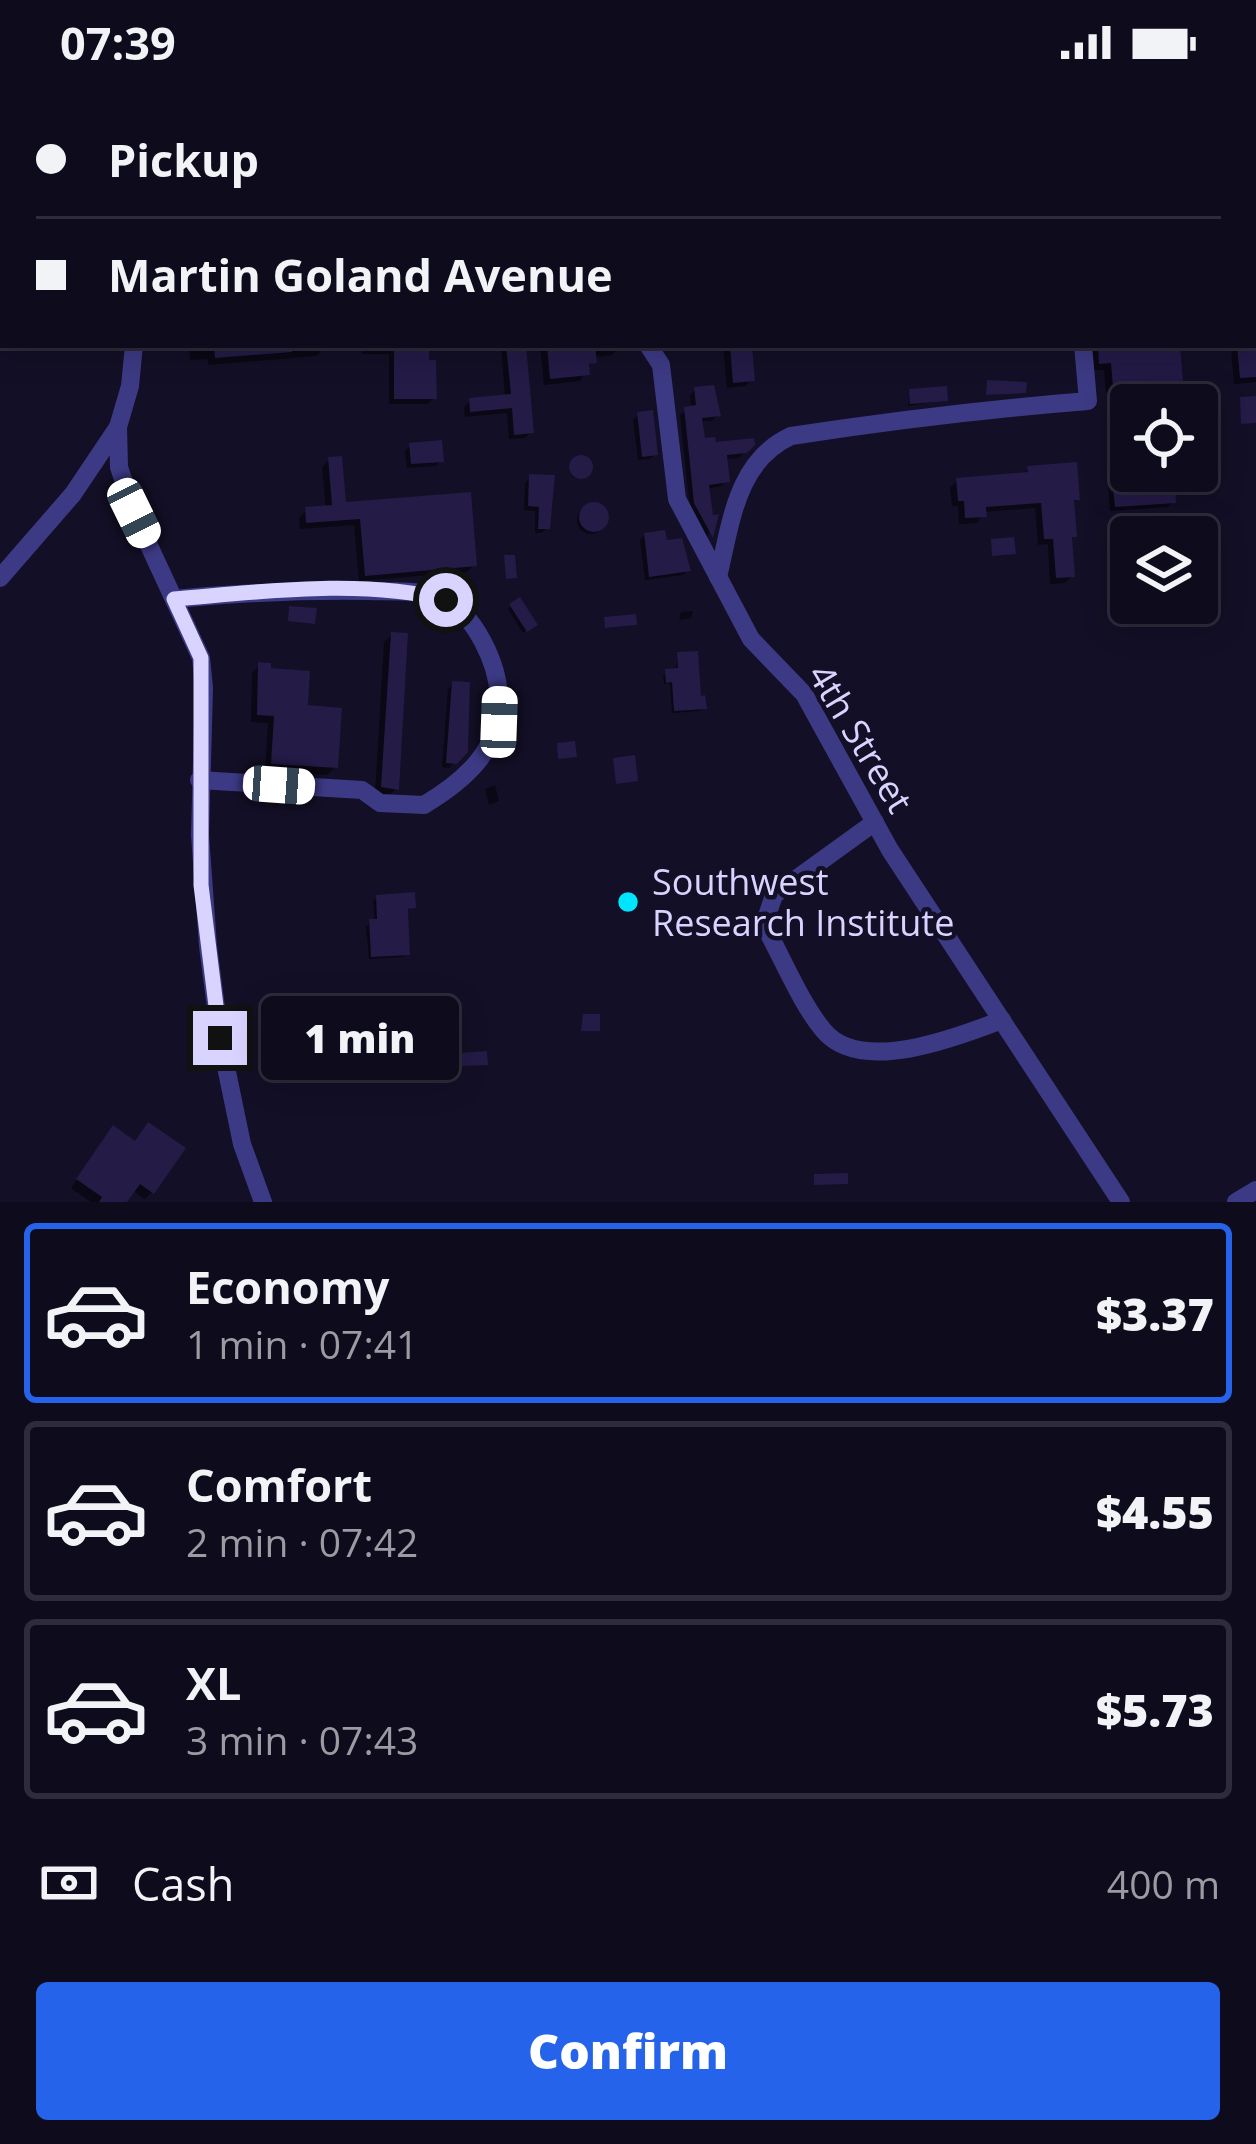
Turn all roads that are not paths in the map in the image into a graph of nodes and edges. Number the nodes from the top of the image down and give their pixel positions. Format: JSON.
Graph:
{"nodes":[{"id":1,"x":134,"y":348,"type":"edge"},
{"id":2,"x":650,"y":348,"type":"edge"},
{"id":3,"x":1083,"y":348,"type":"edge"},
{"id":4,"x":118,"y":428,"type":"junction"},
{"id":5,"x":718,"y":577,"type":"junction"},
{"id":6,"x":0,"y":578,"type":"edge"},
{"id":7,"x":174,"y":599,"type":"junction"},
{"id":8,"x":199,"y":780,"type":"junction"},
{"id":9,"x":875,"y":822,"type":"junction"},
{"id":10,"x":1002,"y":1020,"type":"junction"},
{"id":11,"x":1256,"y":1190,"type":"edge"},
{"id":12,"x":263,"y":1202,"type":"edge"},
{"id":13,"x":1121,"y":1202,"type":"edge"},
{"id":14,"x":1236,"y":1202,"type":"edge"}],
"edges":[{"from":1,"to":4,"type":"street"},
{"from":2,"to":5,"type":"street","name":"4th Street"},
{"from":3,"to":5,"type":"street"},
{"from":4,"to":6,"type":"street"},
{"from":4,"to":7,"type":"street"},
{"from":5,"to":9,"type":"street","name":"4th Street"},
{"from":7,"to":8,"type":"street"},
{"from":7,"to":8,"type":"street"},
{"from":8,"to":12,"type":"street"},
{"from":9,"to":10,"type":"street","name":"4th Street"},
{"from":9,"to":10,"type":"street"},
{"from":10,"to":13,"type":"street","name":"4th Street"},
{"from":11,"to":14,"type":"street"}]}
